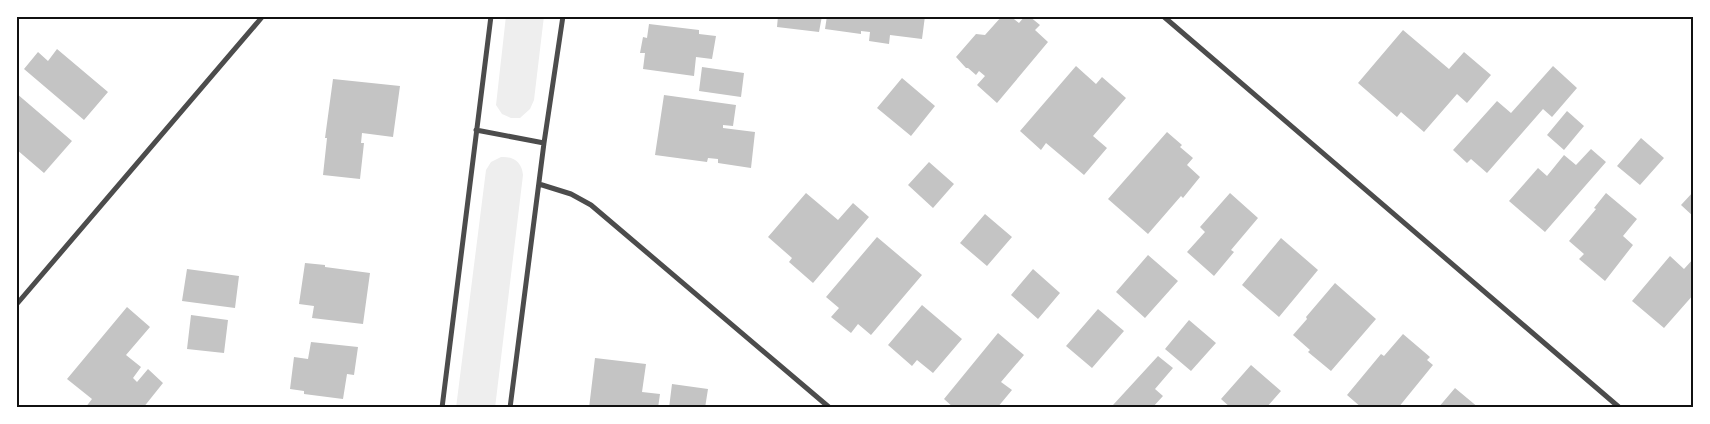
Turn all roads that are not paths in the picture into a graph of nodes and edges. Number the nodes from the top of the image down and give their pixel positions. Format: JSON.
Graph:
{"nodes":[{"id":1,"x":263,"y":16,"type":"edge"},
{"id":2,"x":491,"y":16,"type":"edge"},
{"id":3,"x":562,"y":16,"type":"edge"},
{"id":4,"x":1163,"y":16,"type":"edge"},
{"id":5,"x":476,"y":130,"type":"junction"},
{"id":6,"x":544,"y":143,"type":"junction"},
{"id":7,"x":538,"y":184,"type":"junction"},
{"id":8,"x":16,"y":305,"type":"edge"},
{"id":9,"x":442,"y":408,"type":"edge"},
{"id":10,"x":510,"y":408,"type":"edge"},
{"id":11,"x":830,"y":408,"type":"edge"},
{"id":12,"x":1620,"y":408,"type":"edge"}],
"edges":[{"from":1,"to":8,"type":"street"},
{"from":2,"to":5,"type":"street"},
{"from":3,"to":6,"type":"street"},
{"from":4,"to":12,"type":"street"},
{"from":5,"to":6,"type":"street"},
{"from":5,"to":9,"type":"street"},
{"from":6,"to":7,"type":"street"},
{"from":7,"to":10,"type":"street"},
{"from":7,"to":11,"type":"street"}]}
